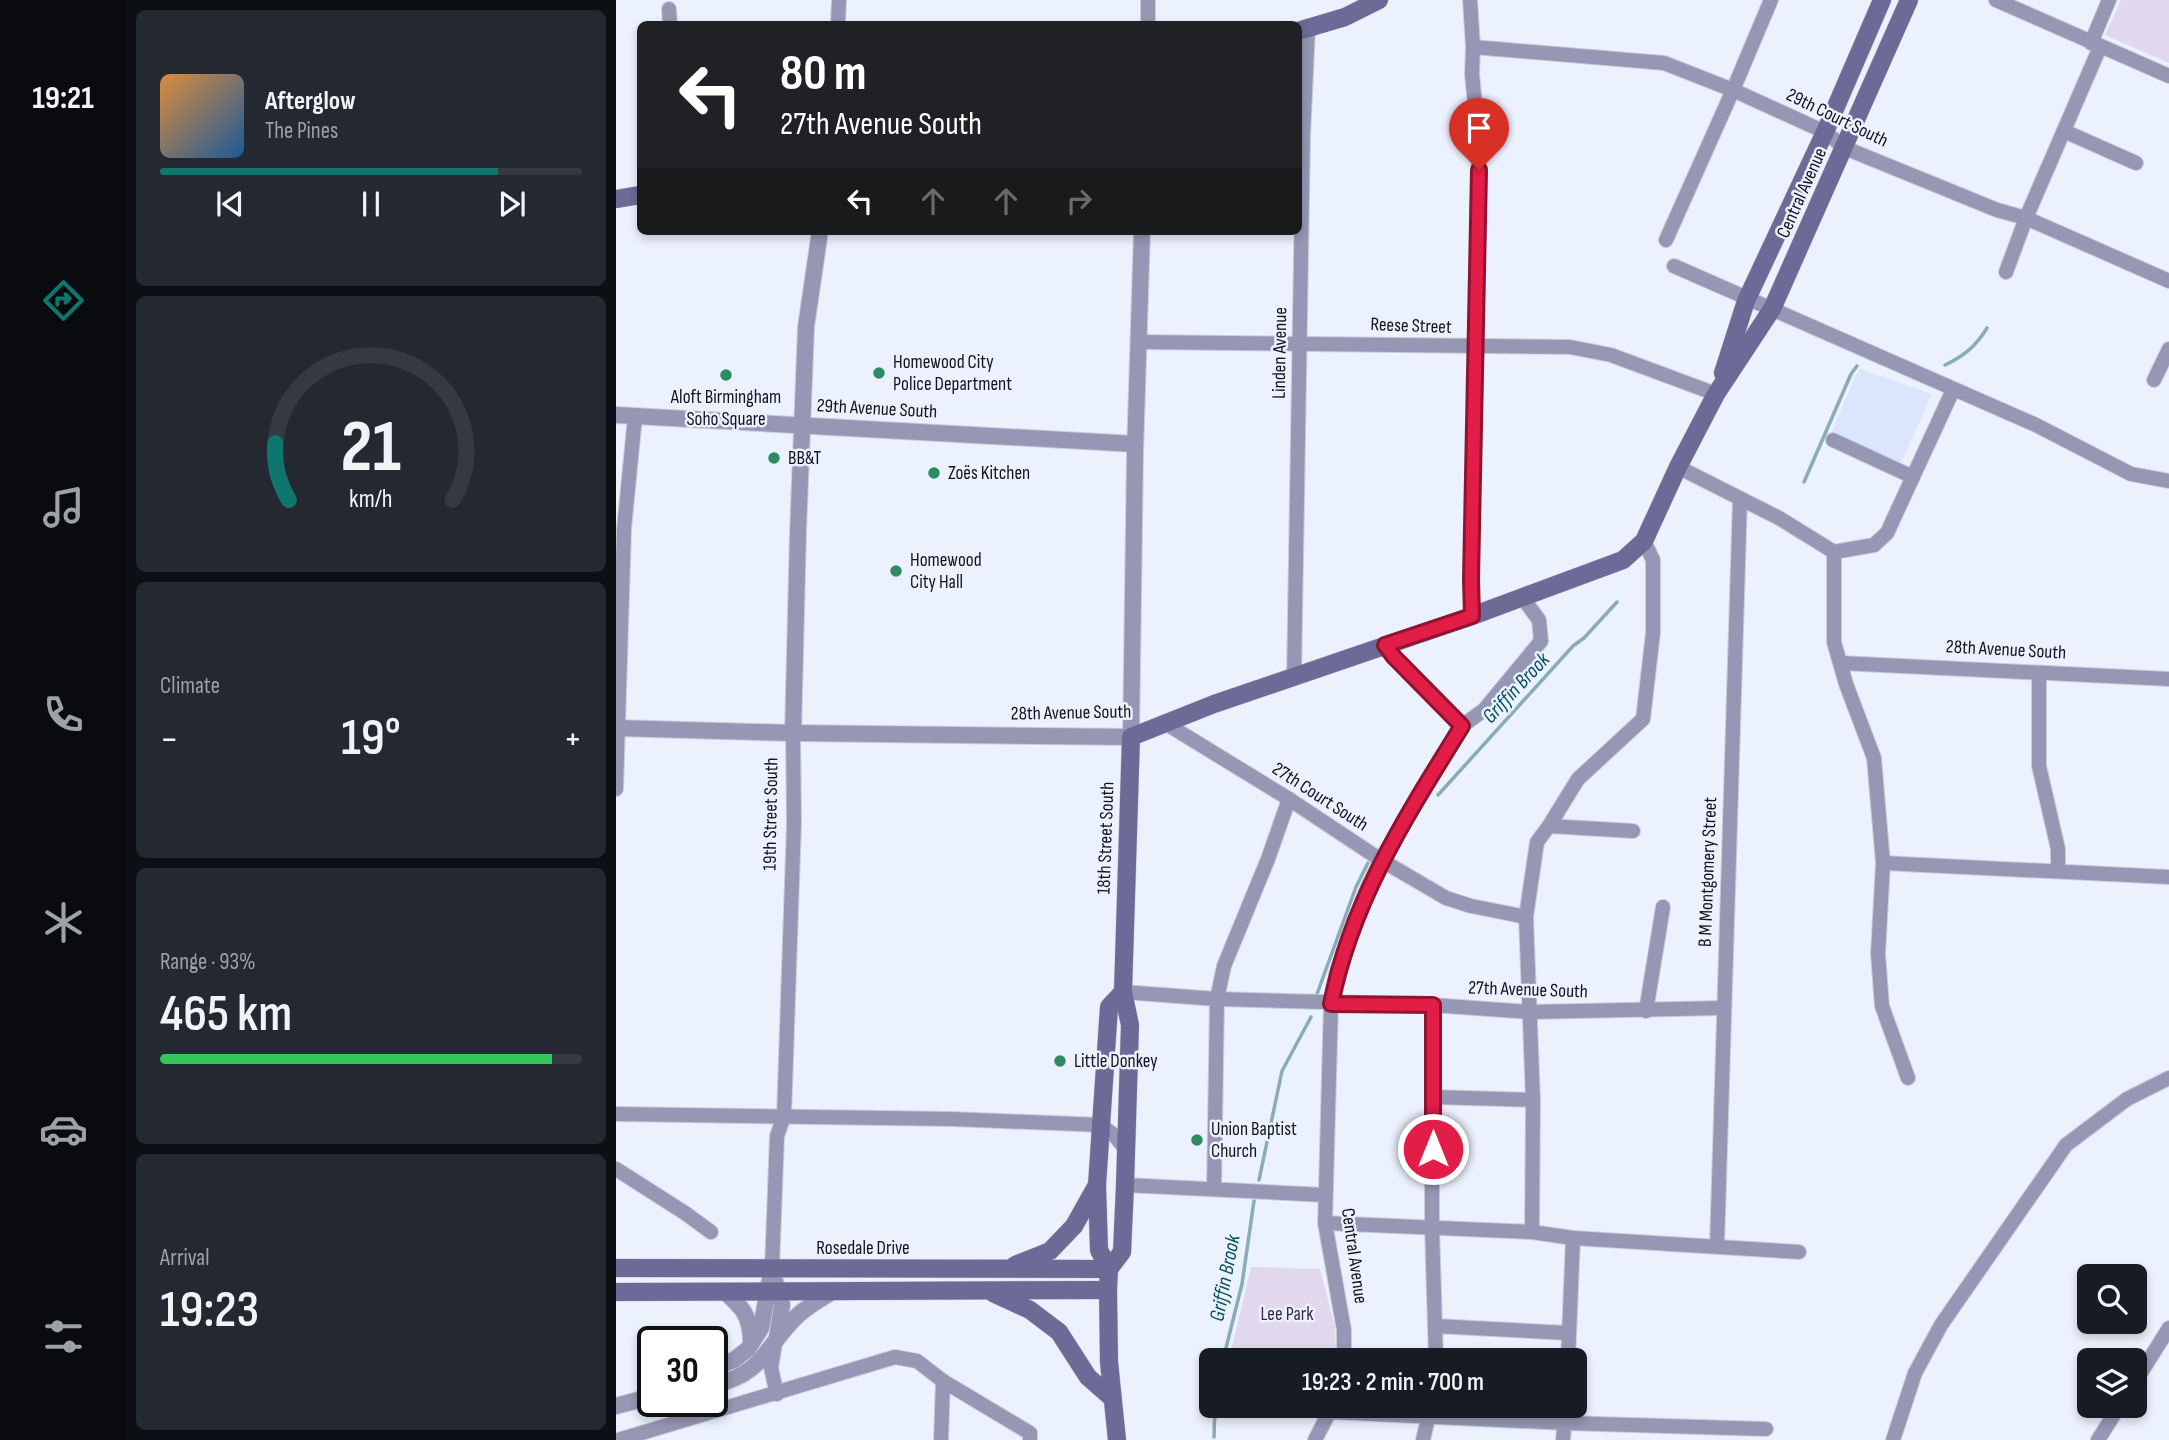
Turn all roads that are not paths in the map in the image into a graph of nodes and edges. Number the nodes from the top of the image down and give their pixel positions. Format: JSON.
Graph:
{"nodes":[{"id":1,"x":839,"y":0,"type":"edge"},
{"id":2,"x":1147,"y":0,"type":"edge"},
{"id":3,"x":1379,"y":0,"type":"edge"},
{"id":4,"x":1470,"y":0,"type":"edge"},
{"id":5,"x":1771,"y":0,"type":"edge"},
{"id":6,"x":1882,"y":0,"type":"edge"},
{"id":7,"x":1909,"y":0,"type":"edge"},
{"id":8,"x":1996,"y":0,"type":"edge"},
{"id":9,"x":2109,"y":0,"type":"edge"},
{"id":10,"x":670,"y":9,"type":"dead end"},
{"id":11,"x":670,"y":21,"type":"edge"},
{"id":12,"x":838,"y":21,"type":"edge"},
{"id":13,"x":1148,"y":21,"type":"edge"},
{"id":14,"x":1303,"y":30,"type":"edge"},
{"id":15,"x":2096,"y":45,"type":"junction"},
{"id":16,"x":1473,"y":47,"type":"junction"},
{"id":17,"x":2169,"y":76,"type":"edge"},
{"id":18,"x":1734,"y":90,"type":"junction"},
{"id":19,"x":2064,"y":131,"type":"junction"},
{"id":20,"x":1825,"y":132,"type":"junction"},
{"id":21,"x":1845,"y":148,"type":"junction"},
{"id":22,"x":2136,"y":163,"type":"dead end"},
{"id":23,"x":1302,"y":188,"type":"edge"},
{"id":24,"x":637,"y":196,"type":"edge"},
{"id":25,"x":616,"y":200,"type":"edge"},
{"id":26,"x":2026,"y":218,"type":"junction"},
{"id":27,"x":819,"y":235,"type":"edge"},
{"id":28,"x":1142,"y":235,"type":"edge"},
{"id":29,"x":1301,"y":235,"type":"edge"},
{"id":30,"x":1666,"y":240,"type":"dead end"},
{"id":31,"x":1674,"y":266,"type":"dead end"},
{"id":32,"x":2006,"y":272,"type":"dead end"},
{"id":33,"x":2169,"y":281,"type":"edge"},
{"id":34,"x":1747,"y":298,"type":"junction"},
{"id":35,"x":1772,"y":309,"type":"junction"},
{"id":36,"x":1139,"y":342,"type":"junction"},
{"id":37,"x":1299,"y":343,"type":"junction"},
{"id":38,"x":1475,"y":348,"type":"junction"},
{"id":39,"x":2169,"y":349,"type":"edge"},
{"id":40,"x":2154,"y":380,"type":"dead end"},
{"id":41,"x":1953,"y":390,"type":"junction"},
{"id":42,"x":1716,"y":394,"type":"junction"},
{"id":43,"x":616,"y":415,"type":"edge"},
{"id":44,"x":635,"y":417,"type":"junction"},
{"id":45,"x":804,"y":426,"type":"junction"},
{"id":46,"x":1833,"y":440,"type":"dead end"},
{"id":47,"x":1135,"y":444,"type":"junction"},
{"id":48,"x":1678,"y":467,"type":"junction"},
{"id":49,"x":1913,"y":477,"type":"junction"},
{"id":50,"x":2169,"y":481,"type":"edge"},
{"id":51,"x":1740,"y":499,"type":"junction"},
{"id":52,"x":1644,"y":541,"type":"junction"},
{"id":53,"x":1834,"y":552,"type":"junction"},
{"id":54,"x":1623,"y":560,"type":"joint"},
{"id":55,"x":1522,"y":597,"type":"junction"},
{"id":56,"x":1472,"y":616,"type":"junction"},
{"id":57,"x":1385,"y":645,"type":"junction"},
{"id":58,"x":1841,"y":663,"type":"junction"},
{"id":59,"x":2039,"y":673,"type":"junction"},
{"id":60,"x":1294,"y":678,"type":"junction"},
{"id":61,"x":2169,"y":680,"type":"edge"},
{"id":62,"x":1165,"y":723,"type":"junction"},
{"id":63,"x":1462,"y":726,"type":"junction"},
{"id":64,"x":617,"y":728,"type":"edge"},
{"id":65,"x":793,"y":733,"type":"junction"},
{"id":66,"x":1130,"y":737,"type":"junction"},
{"id":67,"x":616,"y":789,"type":"edge"},
{"id":68,"x":1289,"y":799,"type":"junction"},
{"id":69,"x":1549,"y":826,"type":"junction"},
{"id":70,"x":1633,"y":831,"type":"dead end"},
{"id":71,"x":1381,"y":860,"type":"junction"},
{"id":72,"x":1883,"y":863,"type":"junction"},
{"id":73,"x":2058,"y":871,"type":"junction"},
{"id":74,"x":2169,"y":877,"type":"edge"},
{"id":75,"x":1664,"y":907,"type":"dead end"},
{"id":76,"x":1527,"y":917,"type":"junction"},
{"id":77,"x":1123,"y":992,"type":"junction"},
{"id":78,"x":1217,"y":999,"type":"junction"},
{"id":79,"x":1331,"y":1004,"type":"junction"},
{"id":80,"x":1433,"y":1005,"type":"junction"},
{"id":81,"x":1722,"y":1009,"type":"junction"},
{"id":82,"x":1646,"y":1010,"type":"junction"},
{"id":83,"x":1530,"y":1012,"type":"junction"},
{"id":84,"x":2169,"y":1077,"type":"edge"},
{"id":85,"x":1908,"y":1078,"type":"dead end"},
{"id":86,"x":1433,"y":1097,"type":"junction"},
{"id":87,"x":1533,"y":1101,"type":"junction"},
{"id":88,"x":616,"y":1114,"type":"edge"},
{"id":89,"x":784,"y":1116,"type":"junction"},
{"id":90,"x":1101,"y":1125,"type":"junction"},
{"id":91,"x":1126,"y":1151,"type":"junction"},
{"id":92,"x":616,"y":1169,"type":"edge"},
{"id":93,"x":1097,"y":1185,"type":"junction"},
{"id":94,"x":1125,"y":1185,"type":"junction"},
{"id":95,"x":1214,"y":1189,"type":"junction"},
{"id":96,"x":1325,"y":1195,"type":"junction"},
{"id":97,"x":1325,"y":1223,"type":"junction"},
{"id":98,"x":1432,"y":1228,"type":"junction"},
{"id":99,"x":711,"y":1232,"type":"dead end"},
{"id":100,"x":1532,"y":1232,"type":"junction"},
{"id":101,"x":1573,"y":1238,"type":"junction"},
{"id":102,"x":1717,"y":1246,"type":"junction"},
{"id":103,"x":1799,"y":1252,"type":"dead end"},
{"id":104,"x":616,"y":1268,"type":"edge"},
{"id":105,"x":772,"y":1268,"type":"junction"},
{"id":106,"x":1007,"y":1268,"type":"junction"},
{"id":107,"x":1109,"y":1269,"type":"junction"},
{"id":108,"x":987,"y":1290,"type":"junction"},
{"id":109,"x":1108,"y":1290,"type":"junction"},
{"id":110,"x":724,"y":1291,"type":"junction"},
{"id":111,"x":772,"y":1291,"type":"junction"},
{"id":112,"x":833,"y":1291,"type":"junction"},
{"id":113,"x":616,"y":1292,"type":"edge"},
{"id":114,"x":1435,"y":1326,"type":"junction"},
{"id":115,"x":2169,"y":1328,"type":"edge"},
{"id":116,"x":1569,"y":1333,"type":"junction"},
{"id":117,"x":751,"y":1340,"type":"junction"},
{"id":118,"x":775,"y":1343,"type":"junction"},
{"id":119,"x":1344,"y":1348,"type":"edge"},
{"id":120,"x":1436,"y":1348,"type":"edge"},
{"id":121,"x":1568,"y":1348,"type":"edge"},
{"id":122,"x":728,"y":1362,"type":"edge"},
{"id":123,"x":2147,"y":1363,"type":"edge"},
{"id":124,"x":728,"y":1381,"type":"edge"},
{"id":125,"x":943,"y":1381,"type":"junction"},
{"id":126,"x":777,"y":1394,"type":"junction"},
{"id":127,"x":1112,"y":1398,"type":"junction"},
{"id":128,"x":637,"y":1399,"type":"edge"},
{"id":129,"x":616,"y":1406,"type":"edge"},
{"id":130,"x":1327,"y":1418,"type":"edge"},
{"id":131,"x":1428,"y":1418,"type":"edge"},
{"id":132,"x":1509,"y":1418,"type":"edge"},
{"id":133,"x":1566,"y":1418,"type":"edge"},
{"id":134,"x":2112,"y":1418,"type":"edge"},
{"id":135,"x":1566,"y":1423,"type":"junction"},
{"id":136,"x":1766,"y":1429,"type":"dead end"},
{"id":137,"x":1030,"y":1437,"type":"edge"},
{"id":138,"x":618,"y":1440,"type":"edge"},
{"id":139,"x":941,"y":1440,"type":"edge"},
{"id":140,"x":1117,"y":1440,"type":"edge"},
{"id":141,"x":1315,"y":1440,"type":"edge"},
{"id":142,"x":1423,"y":1440,"type":"edge"},
{"id":143,"x":1563,"y":1440,"type":"edge"},
{"id":144,"x":1893,"y":1440,"type":"edge"},
{"id":145,"x":2098,"y":1440,"type":"edge"}],
"edges":[{"from":1,"to":12,"type":"street"},
{"from":2,"to":13,"type":"street"},
{"from":3,"to":14,"type":"main road"},
{"from":4,"to":16,"type":"street"},
{"from":5,"to":18,"type":"street"},
{"from":6,"to":20,"type":"main road","name":"Central Avenue"},
{"from":7,"to":21,"type":"main road","name":"Central Avenue"},
{"from":8,"to":15,"type":"street"},
{"from":9,"to":15,"type":"street"},
{"from":10,"to":11,"type":"street"},
{"from":14,"to":23,"type":"street","name":"Linden Avenue"},
{"from":15,"to":17,"type":"street"},
{"from":15,"to":19,"type":"street"},
{"from":16,"to":18,"type":"street","name":"29th Court South"},
{"from":16,"to":38,"type":"street"},
{"from":18,"to":20,"type":"street","name":"29th Court South"},
{"from":18,"to":30,"type":"street"},
{"from":19,"to":22,"type":"street"},
{"from":19,"to":26,"type":"street"},
{"from":20,"to":21,"type":"street","name":"29th Court South"},
{"from":20,"to":34,"type":"main road","name":"Central Avenue"},
{"from":21,"to":26,"type":"street","name":"29th Court South"},
{"from":21,"to":35,"type":"main road","name":"Central Avenue"},
{"from":24,"to":25,"type":"main road"},
{"from":26,"to":32,"type":"street"},
{"from":26,"to":33,"type":"street","name":"29th Court South"},
{"from":27,"to":45,"type":"street","name":"19th Street South"},
{"from":28,"to":36,"type":"street","name":"18th Street South"},
{"from":29,"to":37,"type":"street","name":"Linden Avenue"},
{"from":31,"to":34,"type":"street"},
{"from":34,"to":35,"type":"street"},
{"from":34,"to":42,"type":"main road","name":"Central Avenue"},
{"from":35,"to":41,"type":"street"},
{"from":35,"to":42,"type":"main road","name":"Central Avenue"},
{"from":36,"to":37,"type":"street","name":"Reese Street"},
{"from":36,"to":47,"type":"street","name":"18th Street South"},
{"from":37,"to":38,"type":"street","name":"Reese Street"},
{"from":37,"to":60,"type":"street","name":"Linden Avenue"},
{"from":38,"to":42,"type":"street","name":"Reese Street"},
{"from":38,"to":56,"type":"street"},
{"from":39,"to":40,"type":"street"},
{"from":41,"to":49,"type":"street"},
{"from":41,"to":50,"type":"street"},
{"from":42,"to":48,"type":"main road","name":"Central Avenue"},
{"from":43,"to":44,"type":"street","name":"29th Avenue South"},
{"from":44,"to":45,"type":"street","name":"29th Avenue South"},
{"from":44,"to":64,"type":"street"},
{"from":45,"to":47,"type":"street","name":"29th Avenue South"},
{"from":45,"to":65,"type":"street","name":"19th Street South"},
{"from":46,"to":49,"type":"street"},
{"from":47,"to":66,"type":"street","name":"18th Street South"},
{"from":48,"to":51,"type":"street"},
{"from":48,"to":52,"type":"main road","name":"Central Avenue"},
{"from":49,"to":53,"type":"street"},
{"from":51,"to":53,"type":"street"},
{"from":51,"to":81,"type":"street","name":"B M Montgomery Street"},
{"from":52,"to":54,"type":"main road","name":"Central Avenue"},
{"from":52,"to":69,"type":"street"},
{"from":53,"to":58,"type":"street"},
{"from":54,"to":55,"type":"main road","name":"28th Avenue South"},
{"from":55,"to":56,"type":"main road","name":"28th Avenue South"},
{"from":55,"to":63,"type":"street","name":"Central Avenue"},
{"from":56,"to":57,"type":"main road","name":"28th Avenue South"},
{"from":57,"to":60,"type":"main road","name":"28th Avenue South"},
{"from":57,"to":63,"type":"street"},
{"from":58,"to":59,"type":"street","name":"28th Avenue South"},
{"from":58,"to":72,"type":"street"},
{"from":59,"to":61,"type":"street","name":"28th Avenue South"},
{"from":59,"to":73,"type":"street"},
{"from":60,"to":62,"type":"main road","name":"28th Avenue South"},
{"from":62,"to":66,"type":"main road","name":"28th Avenue South"},
{"from":62,"to":68,"type":"street","name":"27th Court South"},
{"from":63,"to":71,"type":"street","name":"Central Avenue"},
{"from":64,"to":65,"type":"street","name":"28th Avenue South"},
{"from":64,"to":67,"type":"street"},
{"from":65,"to":66,"type":"street","name":"28th Avenue South"},
{"from":65,"to":89,"type":"street","name":"19th Street South"},
{"from":66,"to":77,"type":"main road","name":"18th Street South"},
{"from":68,"to":71,"type":"street","name":"27th Court South"},
{"from":68,"to":78,"type":"street"},
{"from":69,"to":70,"type":"street"},
{"from":69,"to":76,"type":"street"},
{"from":71,"to":76,"type":"street","name":"27th Court South"},
{"from":71,"to":79,"type":"street","name":"Central Avenue"},
{"from":72,"to":73,"type":"street"},
{"from":72,"to":85,"type":"street"},
{"from":73,"to":74,"type":"street"},
{"from":75,"to":82,"type":"street"},
{"from":76,"to":83,"type":"street"},
{"from":77,"to":78,"type":"street","name":"27th Avenue South"},
{"from":77,"to":90,"type":"main road"},
{"from":77,"to":91,"type":"main road","name":"18th Street South"},
{"from":78,"to":79,"type":"street","name":"27th Avenue South"},
{"from":78,"to":95,"type":"street"},
{"from":79,"to":80,"type":"street","name":"27th Avenue South"},
{"from":79,"to":96,"type":"street","name":"Central Avenue"},
{"from":80,"to":83,"type":"street","name":"27th Avenue South"},
{"from":80,"to":86,"type":"street"},
{"from":81,"to":82,"type":"street","name":"27th Avenue South"},
{"from":81,"to":102,"type":"street","name":"B M Montgomery Street"},
{"from":82,"to":83,"type":"street","name":"27th Avenue South"},
{"from":83,"to":87,"type":"street"},
{"from":84,"to":144,"type":"street"},
{"from":86,"to":87,"type":"street"},
{"from":86,"to":98,"type":"street"},
{"from":87,"to":100,"type":"street"},
{"from":88,"to":89,"type":"street"},
{"from":89,"to":90,"type":"street"},
{"from":89,"to":105,"type":"street","name":"19th Street South"},
{"from":90,"to":91,"type":"street"},
{"from":90,"to":93,"type":"main road"},
{"from":91,"to":94,"type":"main road","name":"18th Street South"},
{"from":92,"to":99,"type":"street"},
{"from":93,"to":106,"type":"main road"},
{"from":93,"to":107,"type":"main road"},
{"from":94,"to":95,"type":"street"},
{"from":94,"to":107,"type":"main road","name":"18th Street South"},
{"from":95,"to":96,"type":"street"},
{"from":96,"to":97,"type":"street","name":"Central Avenue"},
{"from":97,"to":98,"type":"street"},
{"from":97,"to":119,"type":"street","name":"Central Avenue"},
{"from":98,"to":100,"type":"street"},
{"from":98,"to":114,"type":"street"},
{"from":100,"to":101,"type":"street"},
{"from":101,"to":102,"type":"street"},
{"from":101,"to":116,"type":"street"},
{"from":102,"to":103,"type":"street"},
{"from":104,"to":105,"type":"main road","name":"Rosedale Drive"},
{"from":105,"to":106,"type":"main road","name":"Rosedale Drive"},
{"from":105,"to":111,"type":"street"},
{"from":106,"to":107,"type":"main road","name":"Rosedale Drive"},
{"from":107,"to":109,"type":"main road","name":"18th Street South"},
{"from":108,"to":109,"type":"main road"},
{"from":108,"to":112,"type":"main road"},
{"from":108,"to":127,"type":"main road"},
{"from":109,"to":127,"type":"main road","name":"18th Street South"},
{"from":110,"to":111,"type":"main road"},
{"from":110,"to":113,"type":"main road"},
{"from":110,"to":117,"type":"street"},
{"from":111,"to":112,"type":"main road"},
{"from":111,"to":117,"type":"street"},
{"from":111,"to":118,"type":"street"},
{"from":112,"to":118,"type":"street"},
{"from":114,"to":116,"type":"street"},
{"from":114,"to":120,"type":"street"},
{"from":115,"to":123,"type":"street"},
{"from":116,"to":121,"type":"street"},
{"from":117,"to":122,"type":"street"},
{"from":118,"to":124,"type":"street"},
{"from":118,"to":126,"type":"street"},
{"from":125,"to":126,"type":"street"},
{"from":125,"to":137,"type":"street"},
{"from":125,"to":139,"type":"street"},
{"from":126,"to":138,"type":"street"},
{"from":127,"to":140,"type":"main road","name":"18th Street South"},
{"from":128,"to":129,"type":"street"},
{"from":130,"to":141,"type":"street"},
{"from":131,"to":142,"type":"street"},
{"from":132,"to":135,"type":"street"},
{"from":133,"to":135,"type":"street"},
{"from":134,"to":145,"type":"street"},
{"from":135,"to":136,"type":"street"},
{"from":135,"to":143,"type":"street"}]}
